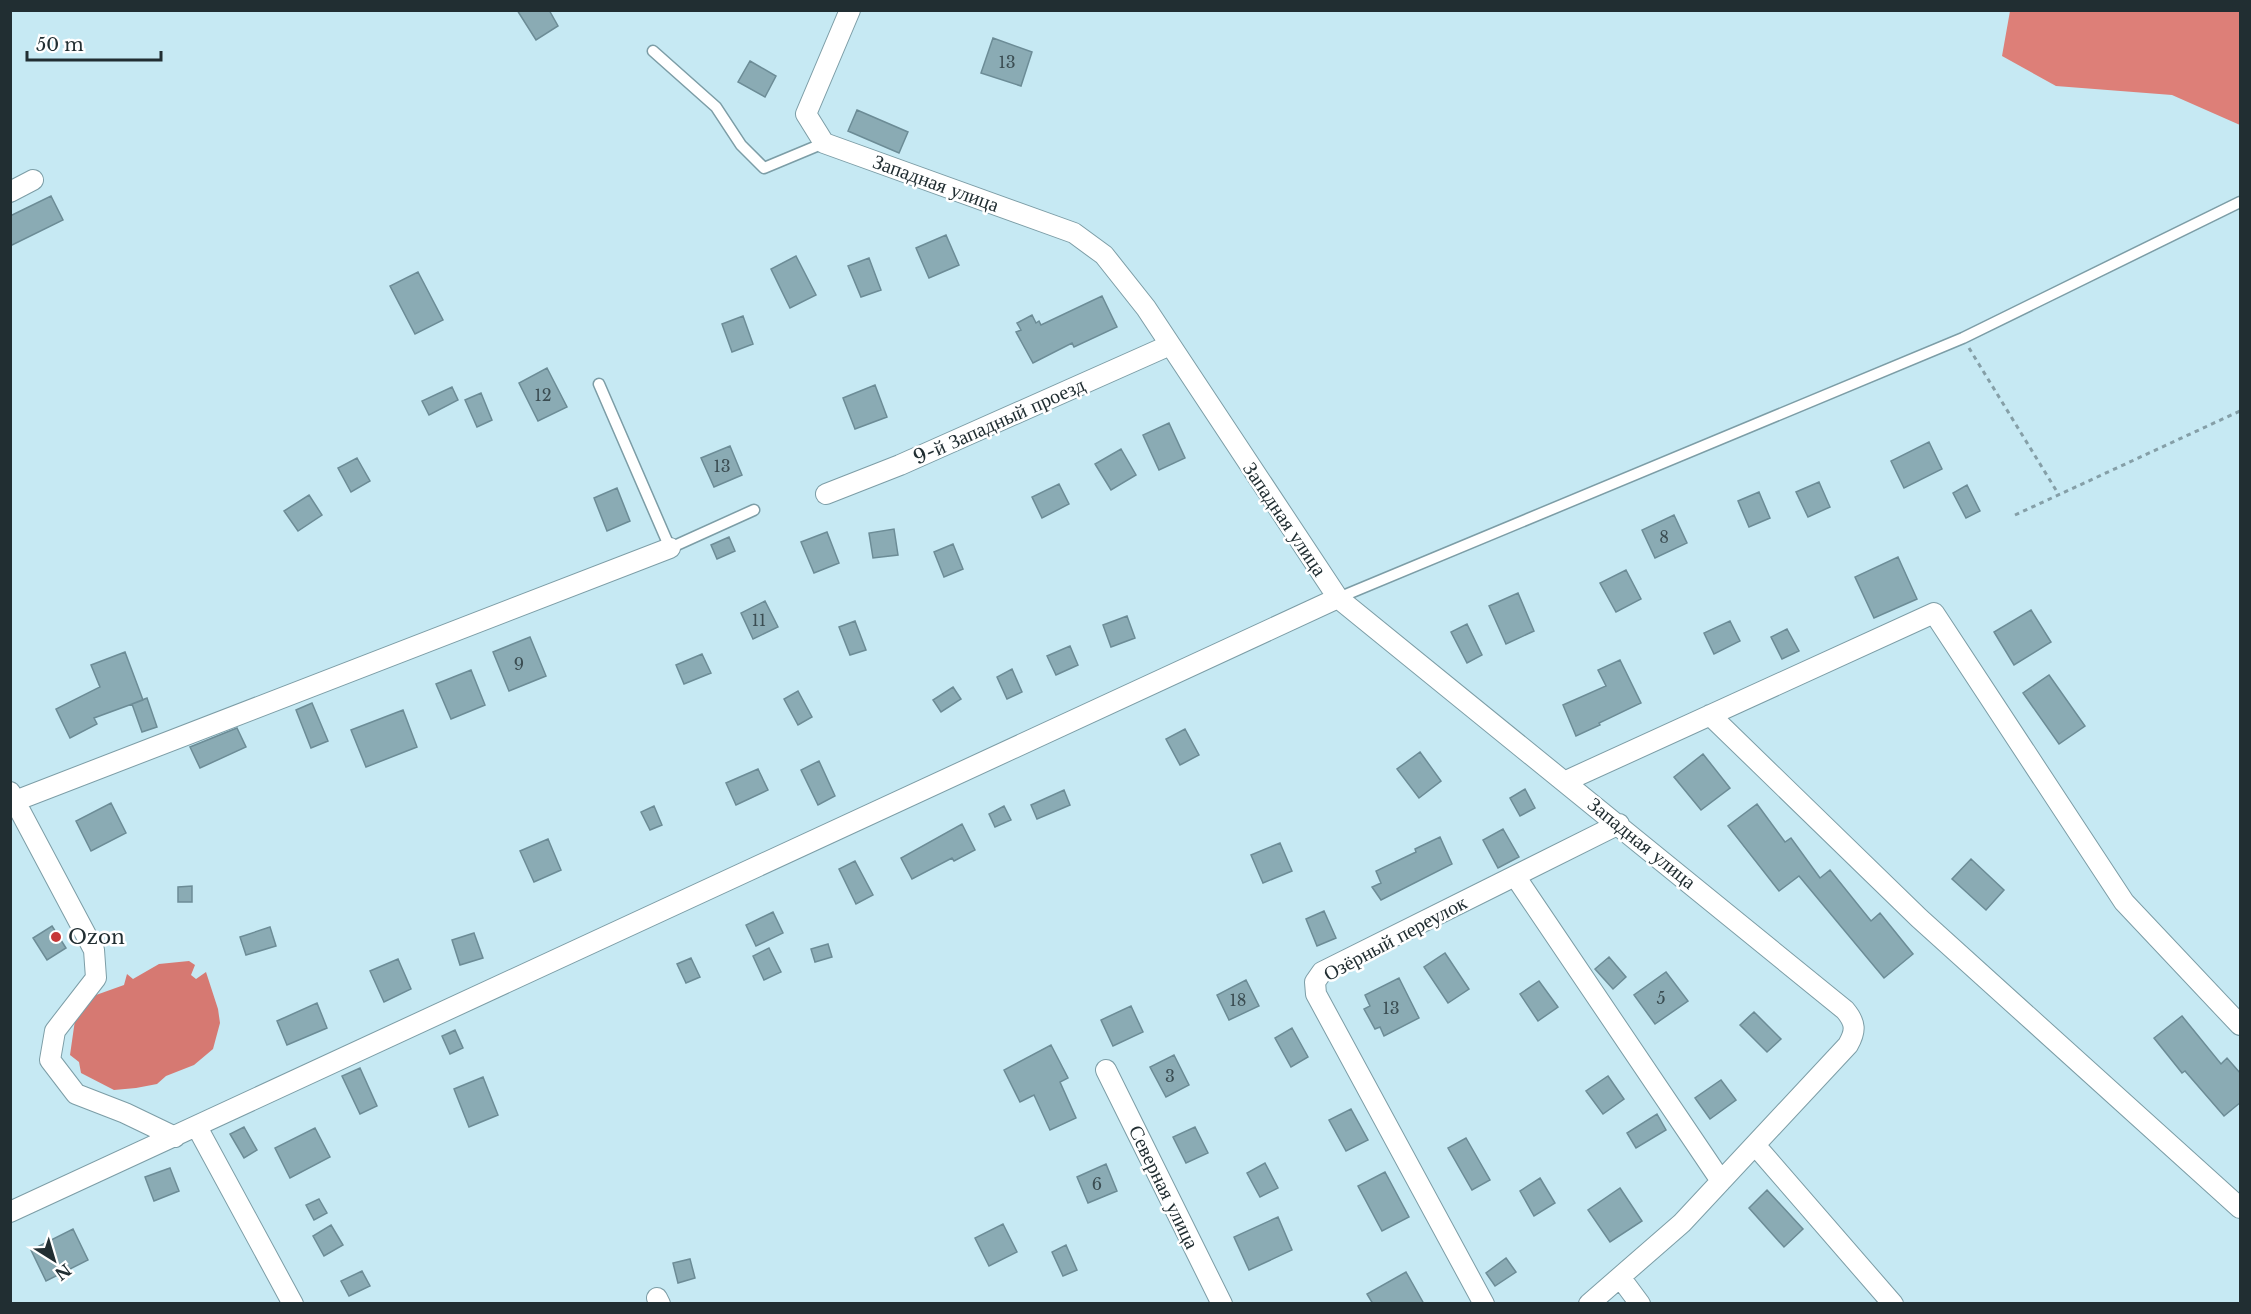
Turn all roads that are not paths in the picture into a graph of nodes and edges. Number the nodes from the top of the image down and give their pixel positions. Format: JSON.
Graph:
{"nodes":[{"id":1,"x":850,"y":10,"type":"edge"},
{"id":2,"x":653,"y":51,"type":"dead end"},
{"id":3,"x":824,"y":142,"type":"junction"},
{"id":4,"x":33,"y":180,"type":"dead end"},
{"id":5,"x":10,"y":192,"type":"edge"},
{"id":6,"x":2241,"y":202,"type":"edge"},
{"id":7,"x":1170,"y":345,"type":"junction"},
{"id":8,"x":599,"y":384,"type":"dead end"},
{"id":9,"x":826,"y":494,"type":"dead end"},
{"id":10,"x":754,"y":510,"type":"dead end"},
{"id":11,"x":670,"y":548,"type":"junction"},
{"id":12,"x":1338,"y":598,"type":"junction"},
{"id":13,"x":1710,"y":716,"type":"junction"},
{"id":14,"x":1566,"y":781,"type":"junction"},
{"id":15,"x":13,"y":796,"type":"edge"},
{"id":16,"x":1619,"y":824,"type":"junction"},
{"id":17,"x":1515,"y":876,"type":"junction"},
{"id":18,"x":2241,"y":1025,"type":"edge"},
{"id":19,"x":1106,"y":1070,"type":"dead end"},
{"id":20,"x":197,"y":1127,"type":"junction"},
{"id":21,"x":175,"y":1137,"type":"junction"},
{"id":22,"x":1755,"y":1145,"type":"junction"},
{"id":23,"x":1721,"y":1182,"type":"junction"},
{"id":24,"x":2241,"y":1208,"type":"edge"},
{"id":25,"x":10,"y":1212,"type":"edge"},
{"id":26,"x":1620,"y":1277,"type":"junction"},
{"id":27,"x":293,"y":1304,"type":"edge"},
{"id":28,"x":1222,"y":1304,"type":"edge"},
{"id":29,"x":1484,"y":1304,"type":"edge"},
{"id":30,"x":1589,"y":1304,"type":"edge"},
{"id":31,"x":1640,"y":1304,"type":"edge"},
{"id":32,"x":1893,"y":1304,"type":"edge"}],
"edges":[{"from":1,"to":3,"type":"street"},
{"from":2,"to":3,"type":"lane"},
{"from":3,"to":7,"type":"street","name":"Западная улица"},
{"from":4,"to":5,"type":"street"},
{"from":6,"to":12,"type":"lane"},
{"from":7,"to":9,"type":"street","name":"9-й Западный проезд"},
{"from":7,"to":12,"type":"street","name":"Западная улица"},
{"from":8,"to":11,"type":"lane"},
{"from":10,"to":11,"type":"lane"},
{"from":11,"to":15,"type":"street"},
{"from":12,"to":14,"type":"street","name":"Западная улица"},
{"from":12,"to":20,"type":"street"},
{"from":13,"to":14,"type":"street"},
{"from":13,"to":18,"type":"street"},
{"from":13,"to":24,"type":"street"},
{"from":14,"to":16,"type":"street","name":"Западная улица"},
{"from":15,"to":21,"type":"street"},
{"from":16,"to":17,"type":"street","name":"Озёрный переулок"},
{"from":16,"to":22,"type":"street","name":"Западная улица"},
{"from":17,"to":23,"type":"street"},
{"from":17,"to":29,"type":"street","name":"Озёрный переулок"},
{"from":19,"to":28,"type":"street","name":"Северная улица"},
{"from":20,"to":21,"type":"street"},
{"from":20,"to":27,"type":"street"},
{"from":21,"to":25,"type":"street"},
{"from":22,"to":23,"type":"street"},
{"from":22,"to":32,"type":"street"},
{"from":23,"to":26,"type":"street"},
{"from":26,"to":30,"type":"street"},
{"from":26,"to":31,"type":"street"}]}
